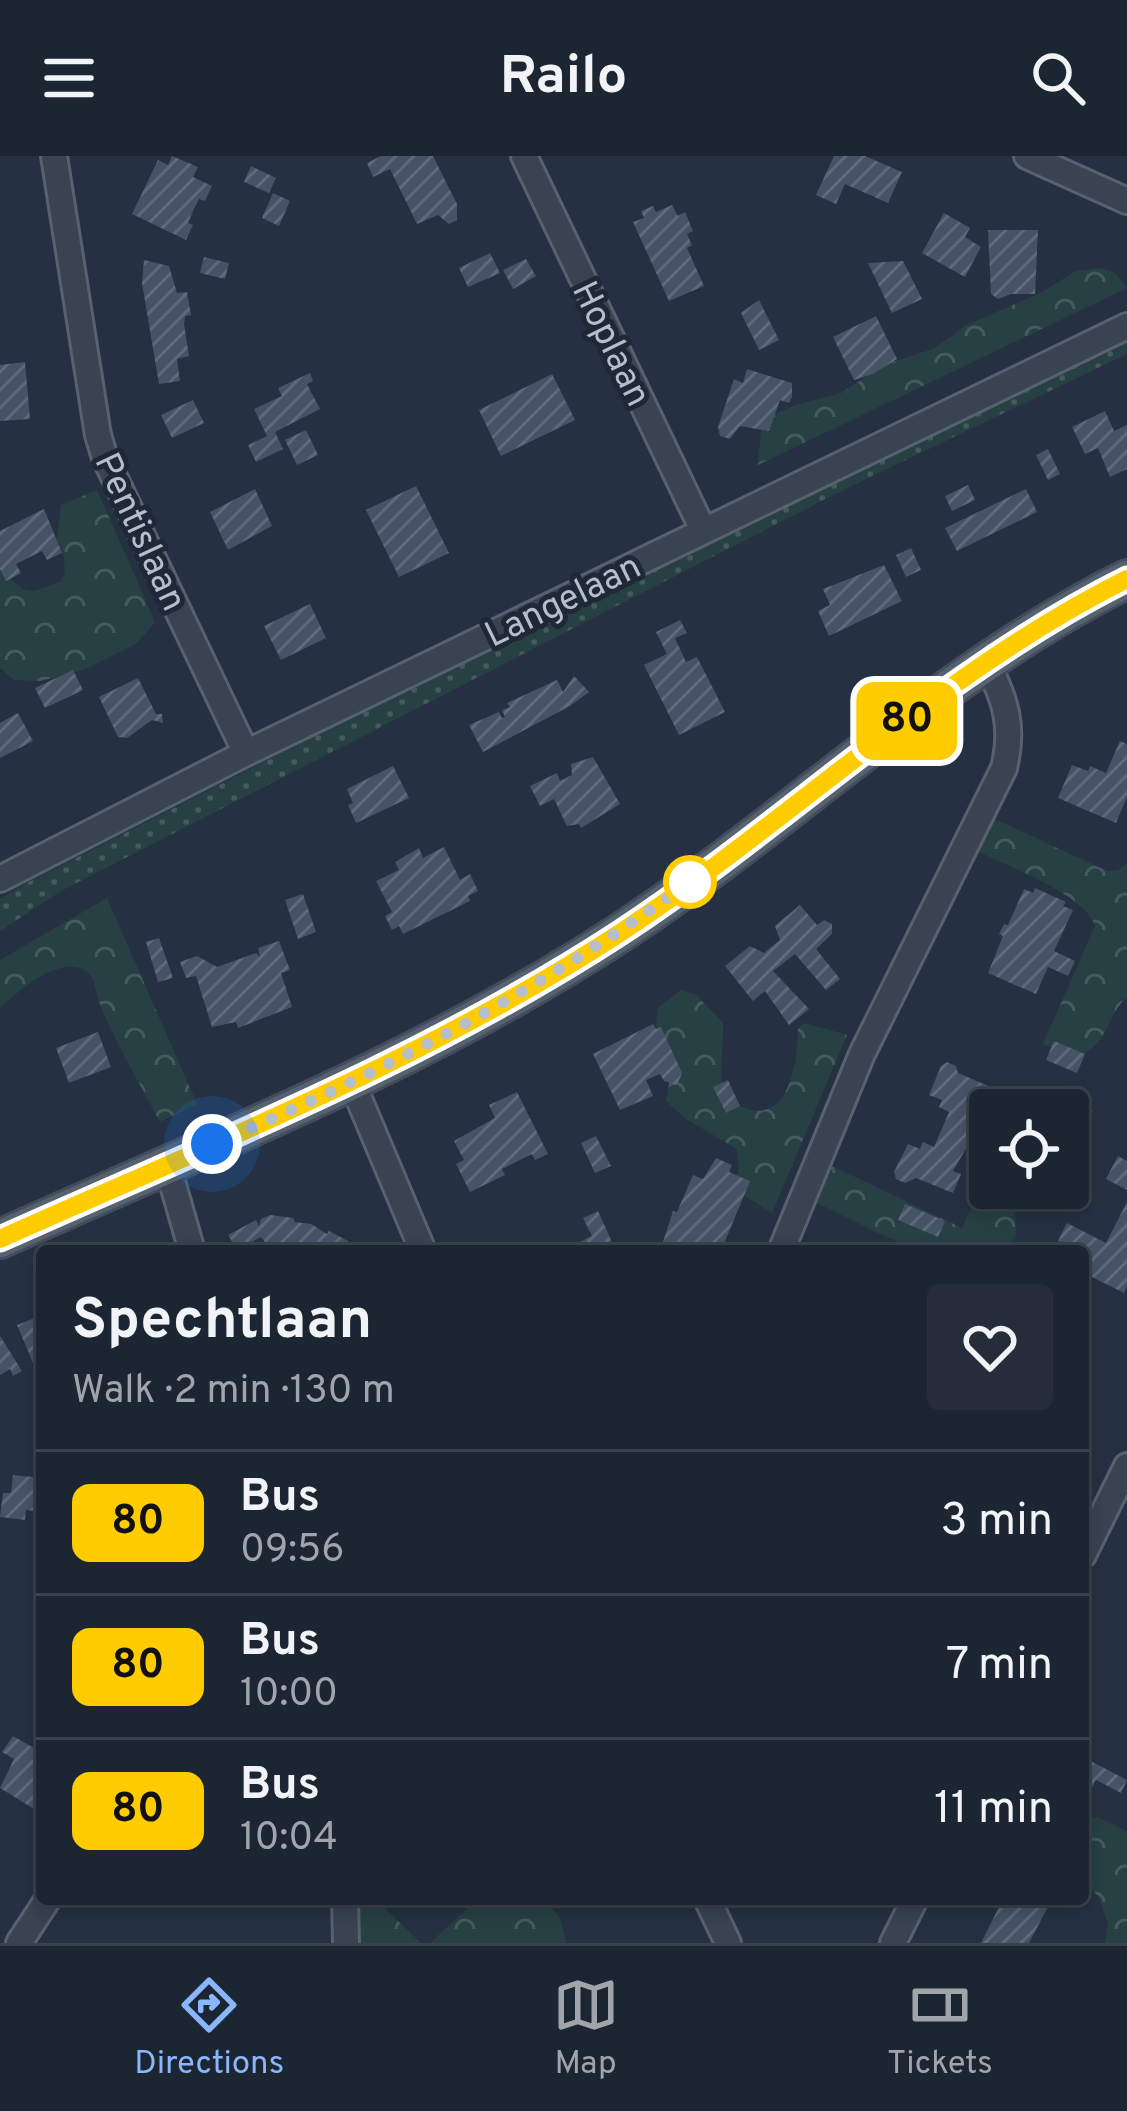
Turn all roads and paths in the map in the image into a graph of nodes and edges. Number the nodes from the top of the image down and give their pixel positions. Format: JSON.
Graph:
{"nodes":[{"id":1,"x":54,"y":156,"type":"edge"},
{"id":2,"x":524,"y":156,"type":"edge"},
{"id":3,"x":1027,"y":156,"type":"edge"},
{"id":4,"x":1127,"y":200,"type":"edge"},
{"id":5,"x":1127,"y":326,"type":"edge"},
{"id":6,"x":704,"y":530,"type":"junction"},
{"id":7,"x":1127,"y":579,"type":"edge"},
{"id":8,"x":987,"y":664,"type":"junction"},
{"id":9,"x":246,"y":753,"type":"junction"},
{"id":10,"x":0,"y":880,"type":"edge"},
{"id":11,"x":351,"y":1080,"type":"junction"},
{"id":12,"x":167,"y":1164,"type":"junction"},
{"id":13,"x":0,"y":1239,"type":"edge"},
{"id":14,"x":190,"y":1245,"type":"edge"},
{"id":15,"x":420,"y":1245,"type":"edge"},
{"id":16,"x":783,"y":1245,"type":"edge"},
{"id":17,"x":1127,"y":1466,"type":"edge"},
{"id":18,"x":1089,"y":1544,"type":"edge"},
{"id":19,"x":44,"y":1905,"type":"edge"},
{"id":20,"x":345,"y":1905,"type":"edge"},
{"id":21,"x":710,"y":1905,"type":"edge"},
{"id":22,"x":912,"y":1905,"type":"edge"},
{"id":23,"x":19,"y":1943,"type":"edge"},
{"id":24,"x":346,"y":1943,"type":"edge"},
{"id":25,"x":728,"y":1943,"type":"edge"},
{"id":26,"x":893,"y":1943,"type":"edge"}],
"edges":[{"from":1,"to":9,"type":"street","name":"Pentislaan"},
{"from":2,"to":6,"type":"street","name":"Hoplaan"},
{"from":3,"to":4,"type":"street"},
{"from":5,"to":6,"type":"street","name":"Langelaan"},
{"from":6,"to":9,"type":"street","name":"Langelaan"},
{"from":7,"to":8,"type":"main road"},
{"from":8,"to":11,"type":"main road"},
{"from":8,"to":16,"type":"street"},
{"from":9,"to":10,"type":"street","name":"Langelaan"},
{"from":11,"to":12,"type":"main road"},
{"from":11,"to":15,"type":"street"},
{"from":12,"to":13,"type":"main road"},
{"from":12,"to":14,"type":"street"},
{"from":17,"to":18,"type":"street"},
{"from":19,"to":23,"type":"street"},
{"from":20,"to":24,"type":"street"},
{"from":21,"to":25,"type":"street"},
{"from":22,"to":26,"type":"street"}]}
